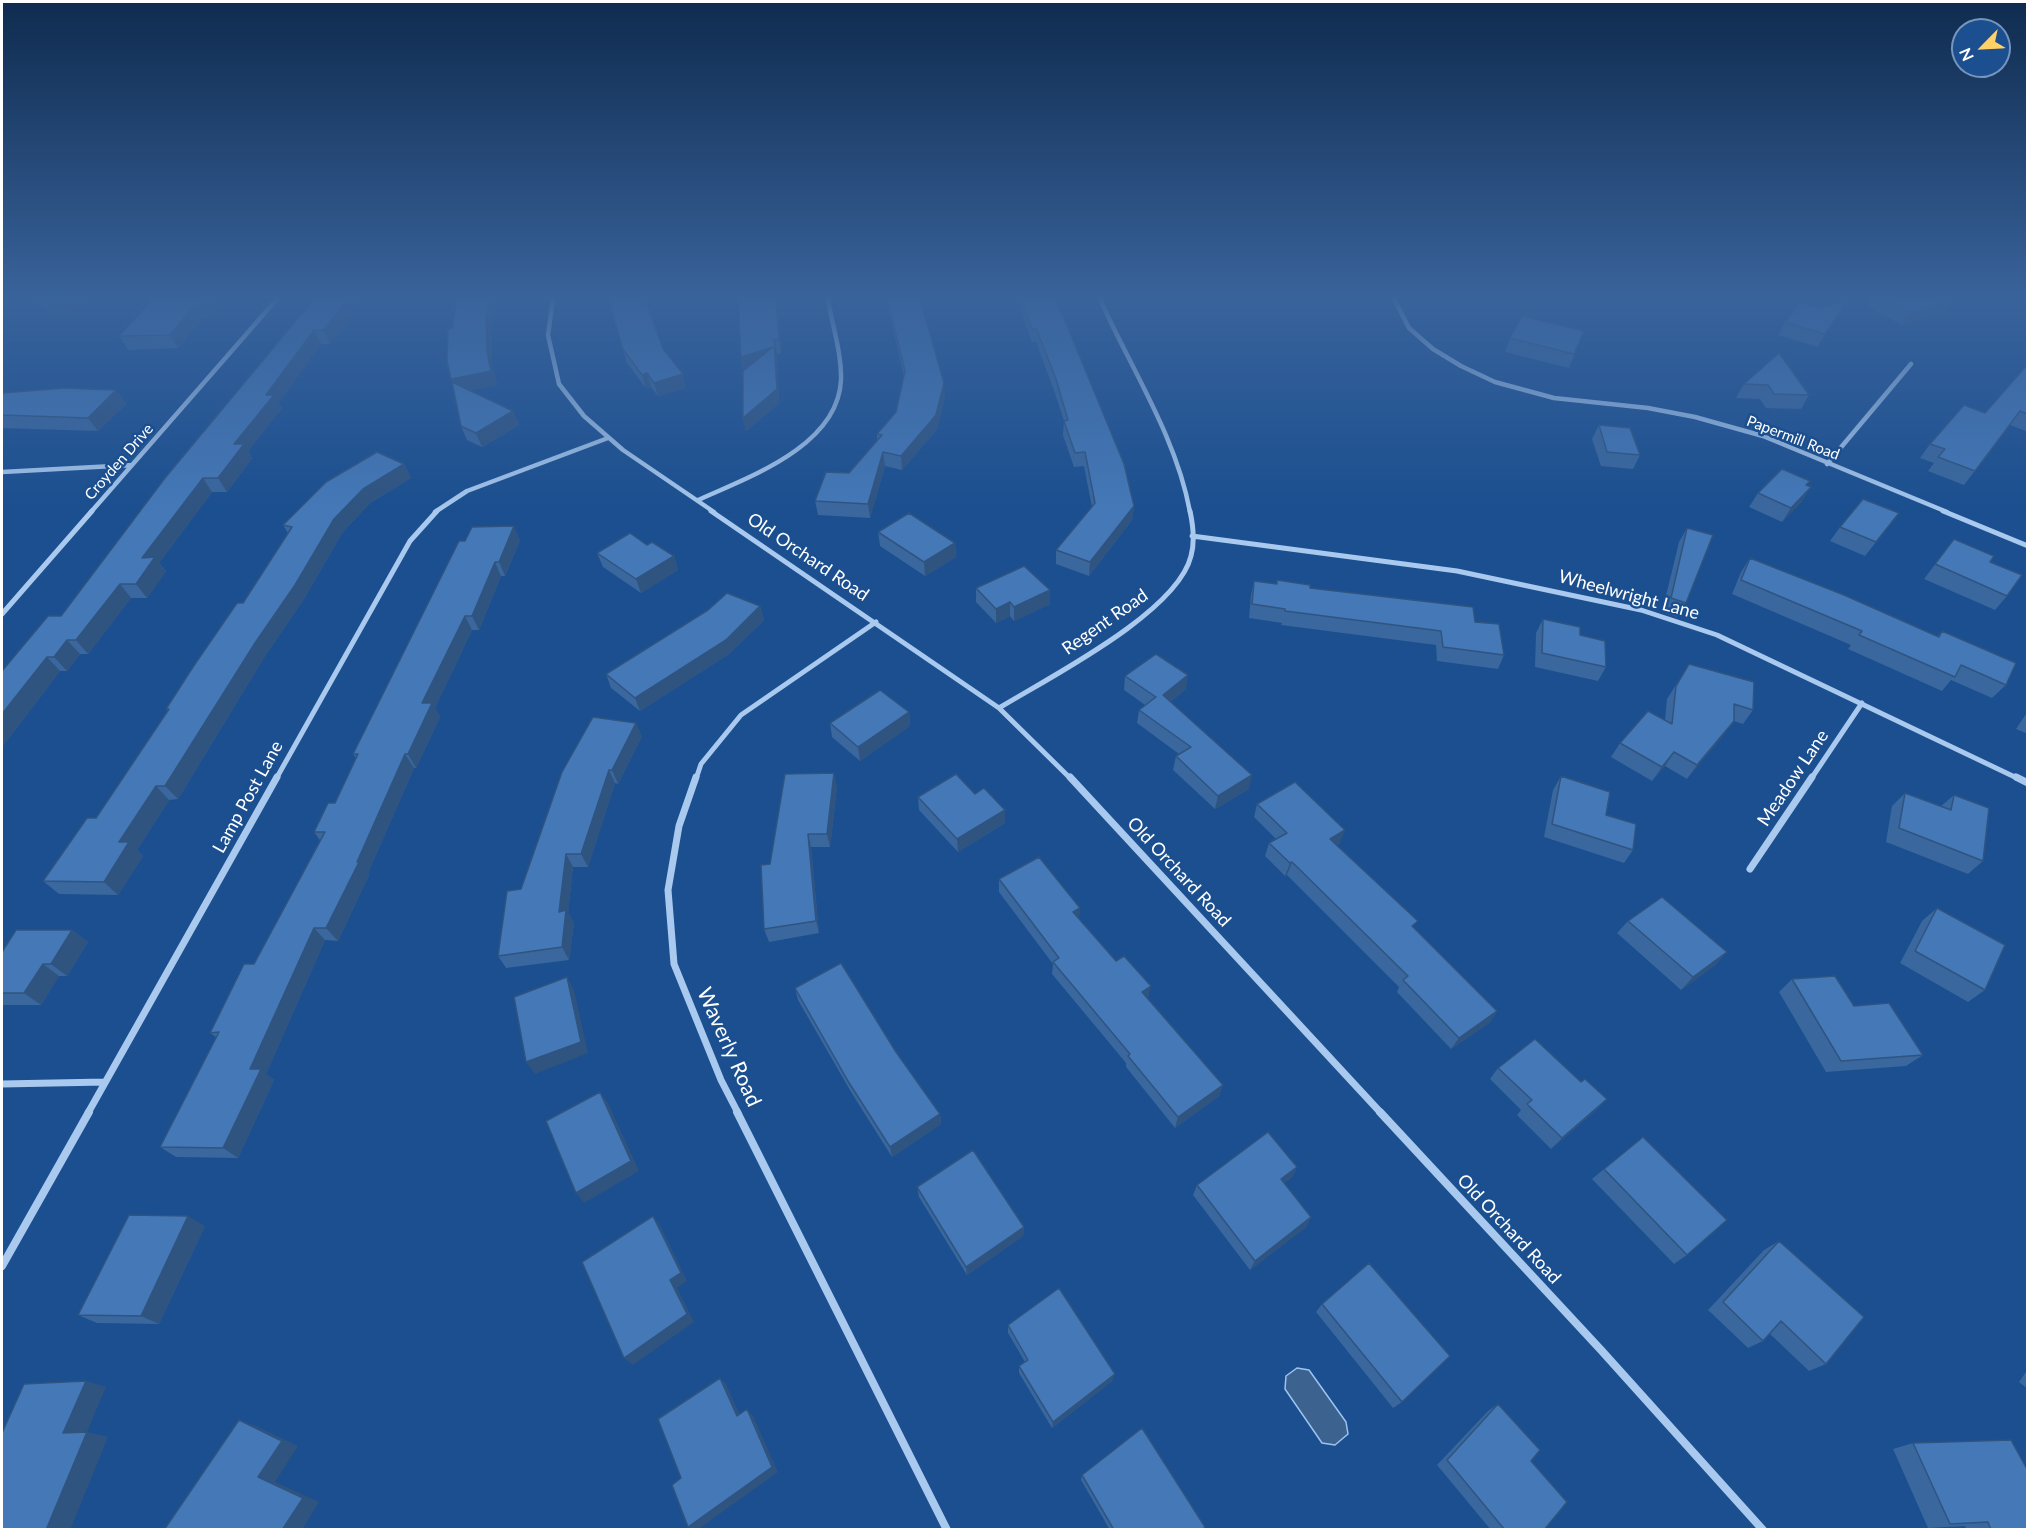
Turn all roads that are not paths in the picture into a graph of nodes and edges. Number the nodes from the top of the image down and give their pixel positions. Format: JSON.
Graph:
{"nodes":[{"id":1,"x":214,"y":370,"type":"edge"},
{"id":2,"x":556,"y":370,"type":"edge"},
{"id":3,"x":840,"y":370,"type":"edge"},
{"id":4,"x":1134,"y":370,"type":"edge"},
{"id":5,"x":1471,"y":370,"type":"edge"},
{"id":6,"x":1906,"y":370,"type":"edge"},
{"id":7,"x":608,"y":438,"type":"junction"},
{"id":8,"x":1827,"y":464,"type":"junction"},
{"id":9,"x":132,"y":465,"type":"junction"},
{"id":10,"x":2,"y":472,"type":"edge"},
{"id":11,"x":698,"y":500,"type":"junction"},
{"id":12,"x":1192,"y":536,"type":"junction"},
{"id":13,"x":2028,"y":546,"type":"edge"},
{"id":14,"x":2,"y":614,"type":"edge"},
{"id":15,"x":876,"y":622,"type":"junction"},
{"id":16,"x":1862,"y":703,"type":"junction"},
{"id":17,"x":999,"y":708,"type":"junction"},
{"id":18,"x":2028,"y":783,"type":"edge"},
{"id":19,"x":1750,"y":869,"type":"dead end"},
{"id":20,"x":105,"y":1082,"type":"junction"},
{"id":21,"x":2,"y":1084,"type":"edge"},
{"id":22,"x":2,"y":1266,"type":"edge"},
{"id":23,"x":947,"y":1530,"type":"edge"},
{"id":24,"x":1763,"y":1530,"type":"edge"}],
"edges":[{"from":1,"to":9,"type":"street","name":"Croyden Drive"},
{"from":2,"to":7,"type":"street","name":"Old Orchard Road"},
{"from":3,"to":11,"type":"street"},
{"from":4,"to":12,"type":"street","name":"Regent Road"},
{"from":5,"to":8,"type":"street","name":"Papermill Road"},
{"from":6,"to":8,"type":"street"},
{"from":7,"to":11,"type":"street","name":"Old Orchard Road"},
{"from":7,"to":20,"type":"street","name":"Lamp Post Lane"},
{"from":8,"to":13,"type":"street","name":"Papermill Road"},
{"from":9,"to":10,"type":"street"},
{"from":9,"to":14,"type":"street","name":"Croyden Drive"},
{"from":11,"to":15,"type":"street","name":"Old Orchard Road"},
{"from":12,"to":16,"type":"street","name":"Wheelwright Lane"},
{"from":12,"to":17,"type":"street","name":"Regent Road"},
{"from":15,"to":17,"type":"street","name":"Old Orchard Road"},
{"from":15,"to":23,"type":"street","name":"Waverly Road"},
{"from":16,"to":18,"type":"street","name":"Wheelwright Lane"},
{"from":16,"to":19,"type":"street","name":"Meadow Lane"},
{"from":17,"to":24,"type":"street","name":"Old Orchard Road"},
{"from":20,"to":21,"type":"street"},
{"from":20,"to":22,"type":"street","name":"Lamp Post Lane"}]}
